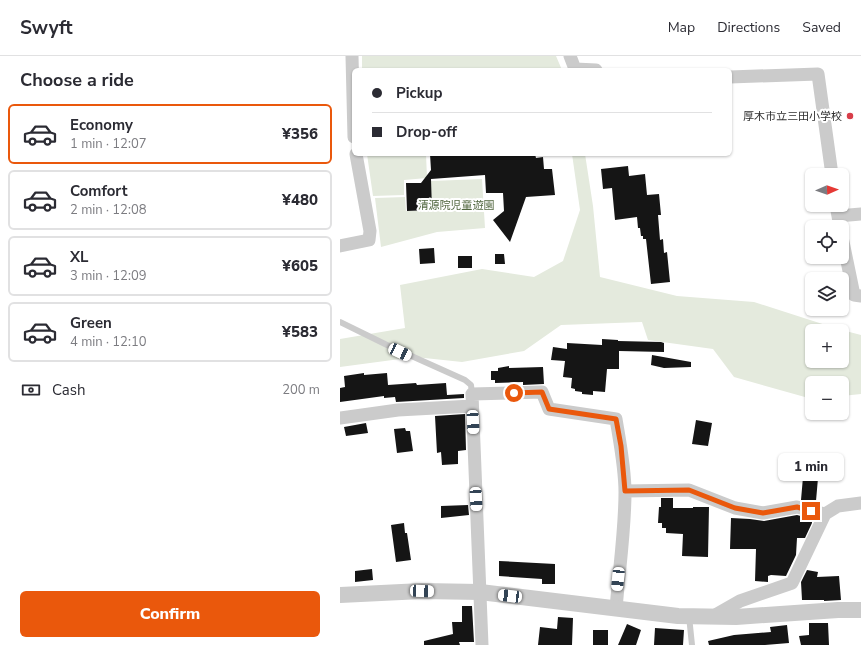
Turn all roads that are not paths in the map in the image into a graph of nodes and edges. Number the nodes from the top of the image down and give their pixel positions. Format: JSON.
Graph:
{"nodes":[{"id":1,"x":352,"y":56,"type":"edge"},
{"id":2,"x":570,"y":56,"type":"edge"},
{"id":3,"x":352,"y":68,"type":"edge"},
{"id":4,"x":575,"y":68,"type":"edge"},
{"id":5,"x":732,"y":77,"type":"edge"},
{"id":6,"x":356,"y":156,"type":"edge"},
{"id":7,"x":831,"y":168,"type":"edge"},
{"id":8,"x":861,"y":214,"type":"edge"},
{"id":9,"x":838,"y":216,"type":"edge"},
{"id":10,"x":340,"y":246,"type":"edge"},
{"id":11,"x":848,"y":264,"type":"edge"},
{"id":12,"x":861,"y":296,"type":"edge"},
{"id":13,"x":340,"y":322,"type":"edge"},
{"id":14,"x":472,"y":400,"type":"junction"},
{"id":15,"x":340,"y":418,"type":"edge"},
{"id":16,"x":625,"y":491,"type":"junction"},
{"id":17,"x":861,"y":503,"type":"edge"},
{"id":18,"x":825,"y":514,"type":"junction"},
{"id":19,"x":480,"y":592,"type":"junction"},
{"id":20,"x":340,"y":595,"type":"edge"},
{"id":21,"x":616,"y":609,"type":"junction"},
{"id":22,"x":861,"y":610,"type":"edge"},
{"id":23,"x":689,"y":616,"type":"junction"},
{"id":24,"x":712,"y":616,"type":"junction"},
{"id":25,"x":482,"y":645,"type":"edge"},
{"id":26,"x":692,"y":645,"type":"edge"}],
"edges":[{"from":1,"to":3,"type":"street"},
{"from":2,"to":4,"type":"street"},
{"from":5,"to":7,"type":"street"},
{"from":6,"to":10,"type":"street"},
{"from":8,"to":9,"type":"street"},
{"from":11,"to":12,"type":"street"},
{"from":13,"to":14,"type":"lane"},
{"from":14,"to":15,"type":"street"},
{"from":14,"to":16,"type":"street"},
{"from":14,"to":19,"type":"street"},
{"from":16,"to":18,"type":"street"},
{"from":16,"to":21,"type":"street"},
{"from":17,"to":18,"type":"street"},
{"from":18,"to":24,"type":"street"},
{"from":19,"to":20,"type":"street"},
{"from":19,"to":21,"type":"street"},
{"from":19,"to":25,"type":"street"},
{"from":21,"to":23,"type":"street"},
{"from":22,"to":24,"type":"street"},
{"from":23,"to":24,"type":"street"},
{"from":23,"to":26,"type":"lane"}]}
